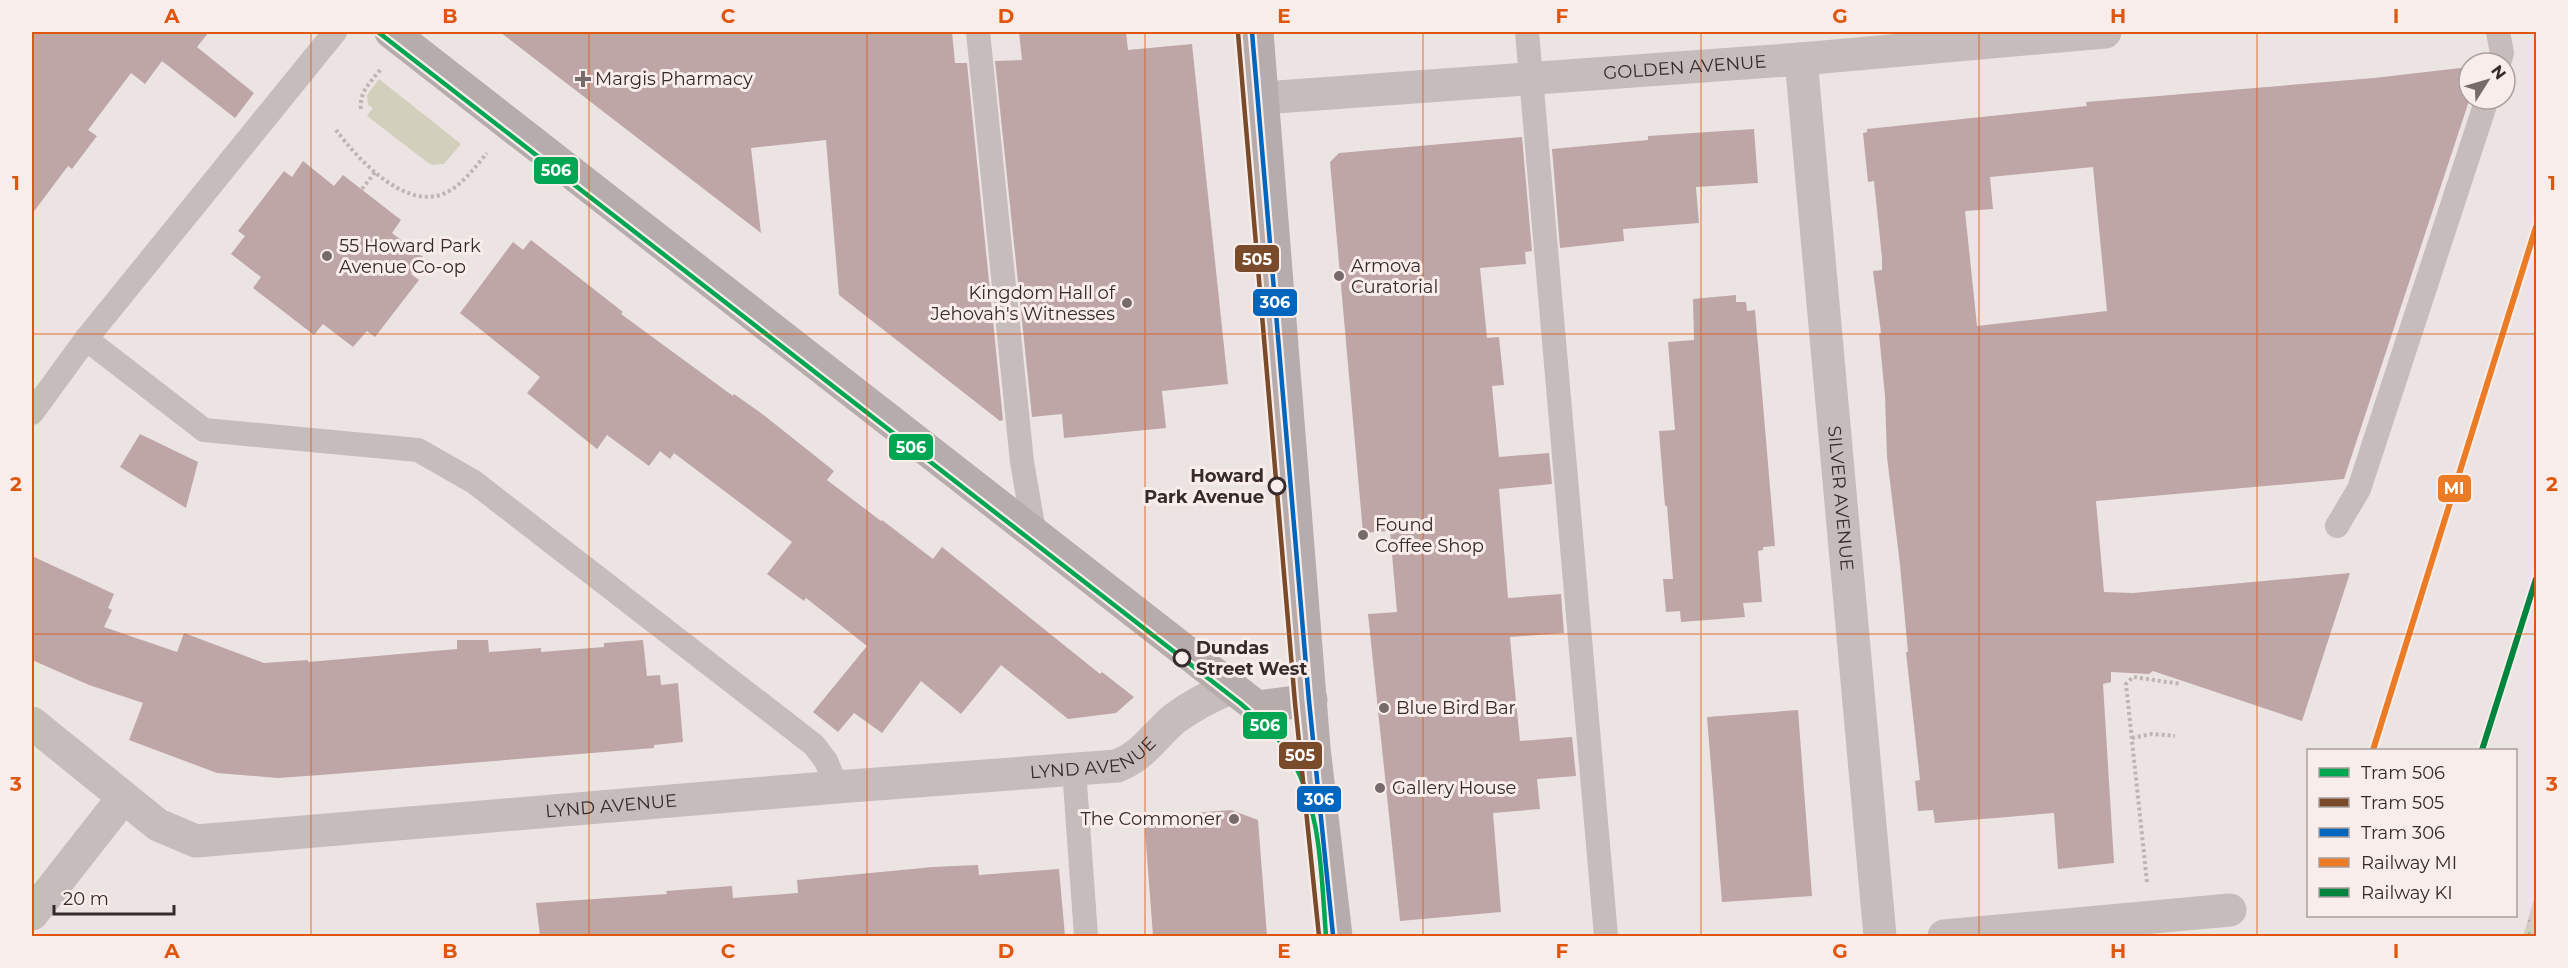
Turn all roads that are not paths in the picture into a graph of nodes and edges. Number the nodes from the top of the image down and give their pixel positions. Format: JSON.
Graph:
{"nodes":[{"id":1,"x":335,"y":32,"type":"edge"},
{"id":2,"x":392,"y":32,"type":"edge"},
{"id":3,"x":978,"y":32,"type":"edge"},
{"id":4,"x":1257,"y":32,"type":"edge"},
{"id":5,"x":1527,"y":32,"type":"edge"},
{"id":6,"x":2105,"y":32,"type":"edge"},
{"id":7,"x":2498,"y":32,"type":"edge"},
{"id":8,"x":2502,"y":51,"type":"edge"},
{"id":9,"x":1801,"y":59,"type":"junction"},
{"id":10,"x":1533,"y":79,"type":"junction"},
{"id":11,"x":1263,"y":98,"type":"junction"},
{"id":12,"x":2483,"y":111,"type":"edge"},
{"id":13,"x":86,"y":339,"type":"junction"},
{"id":14,"x":32,"y":413,"type":"edge"},
{"id":15,"x":2337,"y":526,"type":"dead end"},
{"id":16,"x":1034,"y":531,"type":"junction"},
{"id":17,"x":1232,"y":687,"type":"junction"},
{"id":18,"x":1311,"y":700,"type":"junction"},
{"id":19,"x":32,"y":723,"type":"edge"},
{"id":20,"x":1074,"y":769,"type":"junction"},
{"id":21,"x":837,"y":787,"type":"junction"},
{"id":22,"x":123,"y":798,"type":"junction"},
{"id":23,"x":2230,"y":910,"type":"dead end"},
{"id":24,"x":32,"y":914,"type":"edge"},
{"id":25,"x":2039,"y":932,"type":"edge"},
{"id":26,"x":1086,"y":936,"type":"edge"},
{"id":27,"x":1336,"y":936,"type":"edge"},
{"id":28,"x":1606,"y":936,"type":"edge"},
{"id":29,"x":1880,"y":936,"type":"edge"},
{"id":30,"x":1944,"y":936,"type":"edge"}],
"edges":[{"from":1,"to":13,"type":"lane"},
{"from":2,"to":16,"type":"street"},
{"from":3,"to":16,"type":"lane"},
{"from":4,"to":11,"type":"street"},
{"from":5,"to":10,"type":"lane"},
{"from":6,"to":9,"type":"street","name":"GOLDEN AVENUE"},
{"from":7,"to":8,"type":"lane"},
{"from":9,"to":10,"type":"street","name":"GOLDEN AVENUE"},
{"from":9,"to":29,"type":"street","name":"SILVER AVENUE"},
{"from":10,"to":11,"type":"street","name":"GOLDEN AVENUE"},
{"from":10,"to":28,"type":"lane"},
{"from":11,"to":18,"type":"street"},
{"from":12,"to":15,"type":"lane"},
{"from":13,"to":14,"type":"lane"},
{"from":13,"to":21,"type":"lane"},
{"from":16,"to":17,"type":"street"},
{"from":17,"to":18,"type":"street"},
{"from":17,"to":20,"type":"street","name":"LYND AVENUE"},
{"from":18,"to":27,"type":"street"},
{"from":19,"to":22,"type":"street","name":"LYND AVENUE"},
{"from":20,"to":21,"type":"street","name":"LYND AVENUE"},
{"from":20,"to":26,"type":"lane"},
{"from":21,"to":22,"type":"street","name":"LYND AVENUE"},
{"from":22,"to":24,"type":"street"},
{"from":23,"to":25,"type":"street"},
{"from":25,"to":30,"type":"street"}]}
